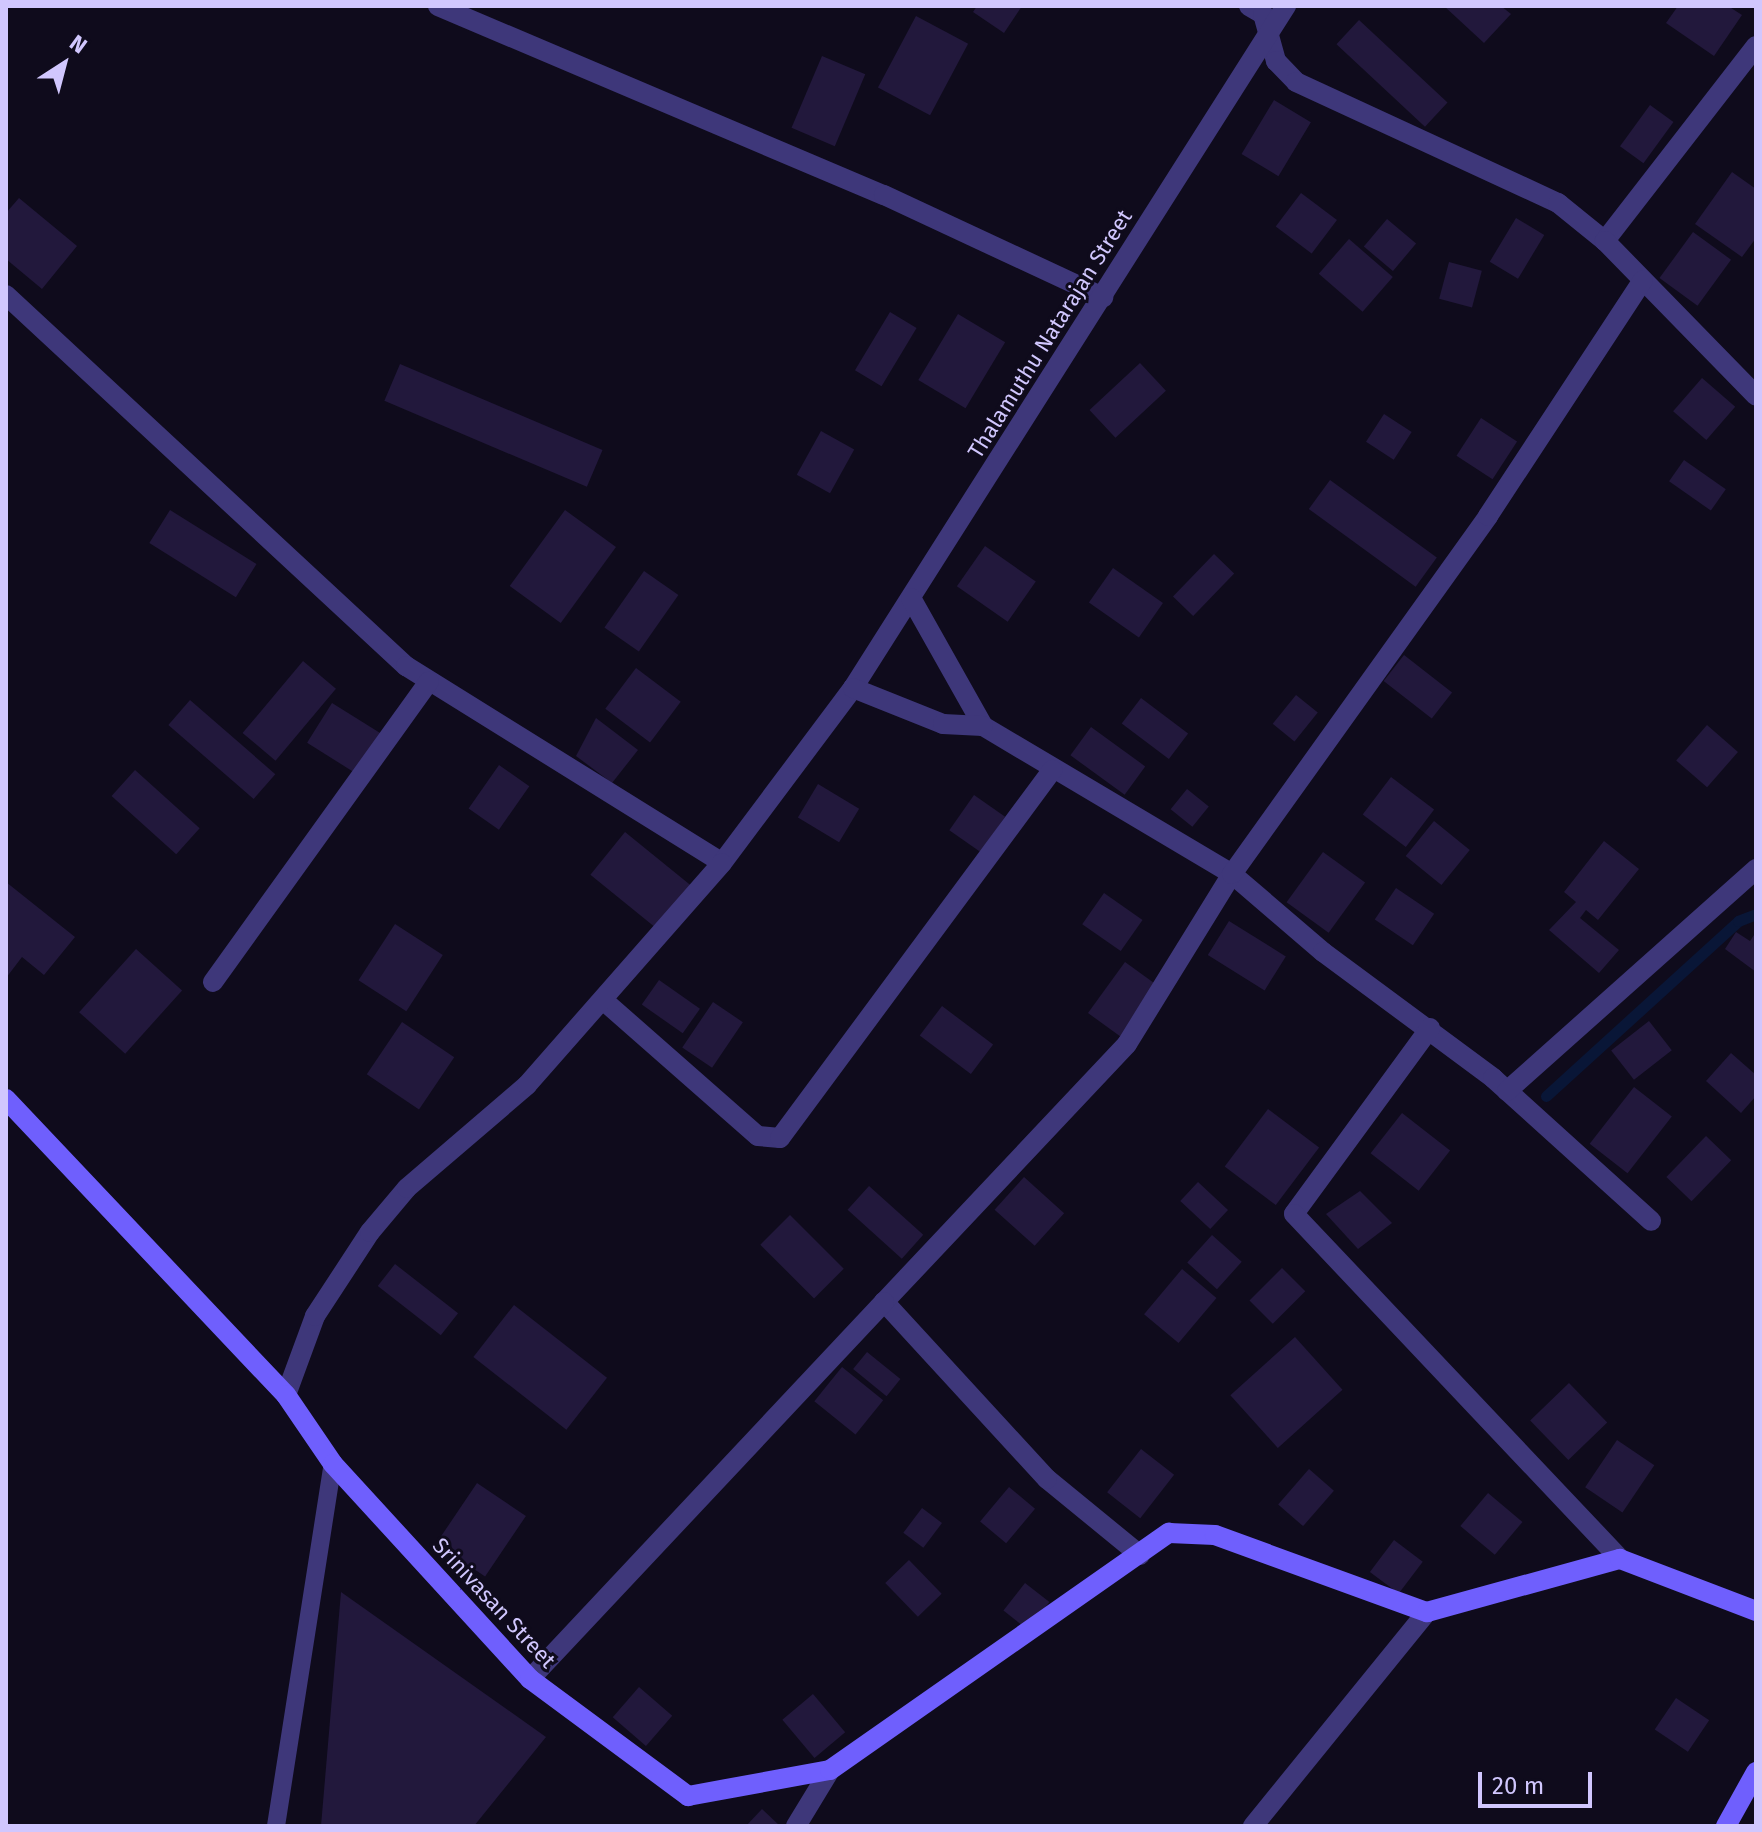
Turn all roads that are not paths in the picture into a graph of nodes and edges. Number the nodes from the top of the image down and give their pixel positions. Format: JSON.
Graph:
{"nodes":[{"id":1,"x":438,"y":6,"type":"edge"},
{"id":2,"x":1249,"y":6,"type":"edge"},
{"id":3,"x":1286,"y":6,"type":"edge"},
{"id":4,"x":1268,"y":34,"type":"junction"},
{"id":5,"x":1756,"y":46,"type":"edge"},
{"id":6,"x":1605,"y":241,"type":"junction"},
{"id":7,"x":1643,"y":280,"type":"junction"},
{"id":8,"x":6,"y":295,"type":"edge"},
{"id":9,"x":1103,"y":297,"type":"junction"},
{"id":10,"x":1756,"y":396,"type":"edge"},
{"id":11,"x":911,"y":598,"type":"junction"},
{"id":12,"x":429,"y":681,"type":"junction"},
{"id":13,"x":853,"y":688,"type":"junction"},
{"id":14,"x":983,"y":726,"type":"junction"},
{"id":15,"x":1052,"y":770,"type":"junction"},
{"id":16,"x":722,"y":863,"type":"junction"},
{"id":17,"x":1756,"y":869,"type":"edge"},
{"id":18,"x":1232,"y":874,"type":"junction"},
{"id":19,"x":213,"y":982,"type":"dead end"},
{"id":20,"x":603,"y":1000,"type":"junction"},
{"id":21,"x":1430,"y":1028,"type":"junction"},
{"id":22,"x":1507,"y":1091,"type":"junction"},
{"id":23,"x":6,"y":1099,"type":"edge"},
{"id":24,"x":1651,"y":1221,"type":"dead end"},
{"id":25,"x":884,"y":1302,"type":"junction"},
{"id":26,"x":286,"y":1395,"type":"junction"},
{"id":27,"x":333,"y":1464,"type":"junction"},
{"id":28,"x":1140,"y":1555,"type":"junction"},
{"id":29,"x":1620,"y":1559,"type":"junction"},
{"id":30,"x":1756,"y":1611,"type":"edge"},
{"id":31,"x":1427,"y":1612,"type":"junction"},
{"id":32,"x":530,"y":1679,"type":"junction"},
{"id":33,"x":830,"y":1770,"type":"junction"},
{"id":34,"x":1756,"y":1772,"type":"edge"},
{"id":35,"x":276,"y":1826,"type":"edge"},
{"id":36,"x":796,"y":1826,"type":"edge"},
{"id":37,"x":1253,"y":1826,"type":"edge"},
{"id":38,"x":1726,"y":1826,"type":"edge"}],
"edges":[{"from":1,"to":9,"type":"street"},
{"from":2,"to":4,"type":"street"},
{"from":3,"to":4,"type":"street","name":"Thalamuthu Natarajan Street"},
{"from":4,"to":6,"type":"street"},
{"from":4,"to":9,"type":"street","name":"Thalamuthu Natarajan Street"},
{"from":5,"to":6,"type":"street"},
{"from":6,"to":7,"type":"street"},
{"from":7,"to":10,"type":"street"},
{"from":7,"to":18,"type":"street"},
{"from":8,"to":12,"type":"street"},
{"from":9,"to":11,"type":"street","name":"Thalamuthu Natarajan Street"},
{"from":11,"to":13,"type":"street","name":"Thalamuthu Natarajan Street"},
{"from":11,"to":14,"type":"street"},
{"from":12,"to":16,"type":"street"},
{"from":12,"to":19,"type":"street"},
{"from":13,"to":14,"type":"street"},
{"from":13,"to":16,"type":"street","name":"Thalamuthu Natarajan Street"},
{"from":14,"to":15,"type":"street"},
{"from":15,"to":18,"type":"street"},
{"from":15,"to":20,"type":"street"},
{"from":16,"to":20,"type":"street","name":"Thalamuthu Natarajan Street"},
{"from":17,"to":22,"type":"street"},
{"from":18,"to":21,"type":"street"},
{"from":18,"to":25,"type":"street"},
{"from":20,"to":26,"type":"street","name":"Thalamuthu Natarajan Street"},
{"from":21,"to":22,"type":"street"},
{"from":21,"to":29,"type":"street"},
{"from":22,"to":24,"type":"street"},
{"from":23,"to":26,"type":"street","name":"Srinivasan Street"},
{"from":25,"to":28,"type":"street"},
{"from":25,"to":32,"type":"street"},
{"from":26,"to":27,"type":"street","name":"Srinivasan Street"},
{"from":27,"to":32,"type":"street","name":"Srinivasan Street"},
{"from":27,"to":35,"type":"lane"},
{"from":28,"to":31,"type":"street","name":"Srinivasan Street"},
{"from":28,"to":33,"type":"street","name":"Srinivasan Street"},
{"from":29,"to":30,"type":"street"},
{"from":29,"to":31,"type":"street"},
{"from":31,"to":37,"type":"street"},
{"from":32,"to":33,"type":"street","name":"Srinivasan Street"},
{"from":33,"to":36,"type":"street"},
{"from":34,"to":38,"type":"street"}]}
